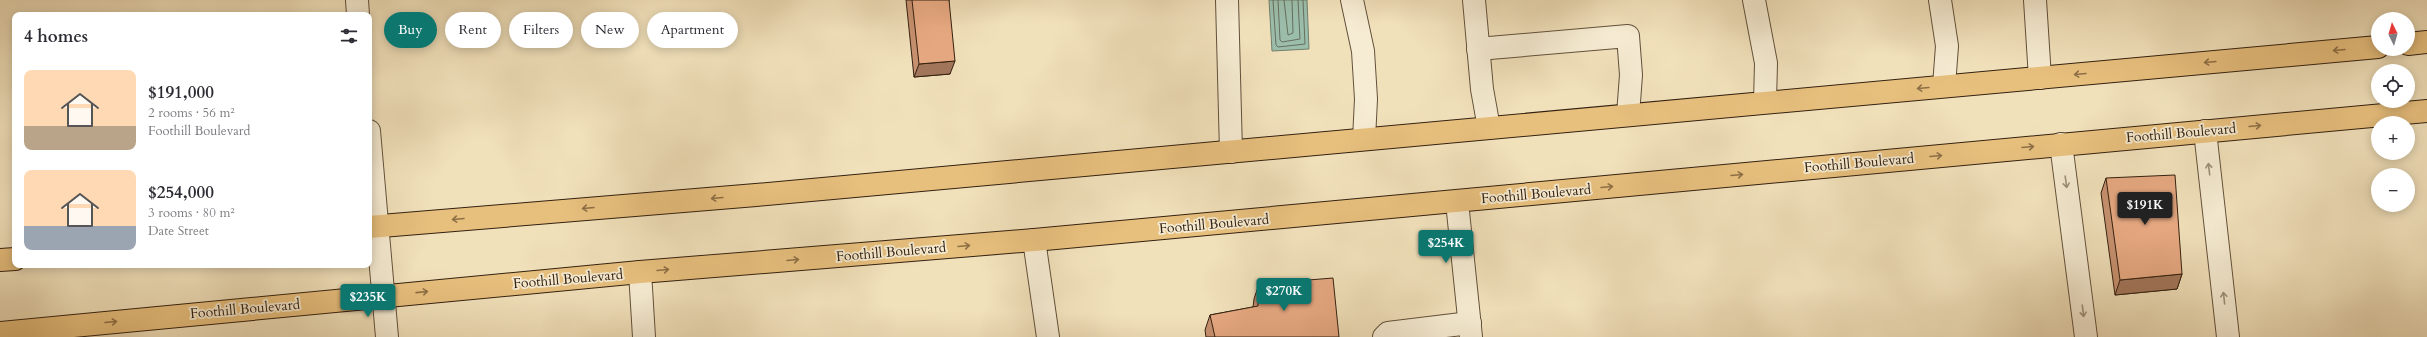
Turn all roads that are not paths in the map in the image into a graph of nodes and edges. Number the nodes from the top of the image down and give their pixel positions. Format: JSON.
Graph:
{"nodes":[{"id":1,"x":357,"y":0,"type":"edge"},
{"id":2,"x":1227,"y":0,"type":"edge"},
{"id":3,"x":1352,"y":0,"type":"edge"},
{"id":4,"x":1474,"y":0,"type":"edge"},
{"id":5,"x":1754,"y":0,"type":"edge"},
{"id":6,"x":1940,"y":0,"type":"edge"},
{"id":7,"x":2035,"y":0,"type":"edge"},
{"id":8,"x":358,"y":12,"type":"edge"},
{"id":9,"x":2427,"y":42,"type":"edge"},
{"id":10,"x":2415,"y":43,"type":"edge"},
{"id":11,"x":2371,"y":48,"type":"edge"},
{"id":12,"x":1478,"y":49,"type":"junction"},
{"id":13,"x":2040,"y":78,"type":"junction"},
{"id":14,"x":1944,"y":86,"type":"junction"},
{"id":15,"x":1765,"y":102,"type":"junction"},
{"id":16,"x":2427,"y":111,"type":"edge"},
{"id":17,"x":1628,"y":115,"type":"junction"},
{"id":18,"x":1489,"y":128,"type":"junction"},
{"id":19,"x":2204,"y":131,"type":"junction"},
{"id":20,"x":1364,"y":139,"type":"junction"},
{"id":21,"x":2061,"y":144,"type":"junction"},
{"id":22,"x":1231,"y":152,"type":"junction"},
{"id":23,"x":372,"y":202,"type":"edge"},
{"id":24,"x":1457,"y":202,"type":"junction"},
{"id":25,"x":373,"y":226,"type":"edge"},
{"id":26,"x":1034,"y":240,"type":"junction"},
{"id":27,"x":12,"y":258,"type":"edge"},
{"id":28,"x":0,"y":260,"type":"edge"},
{"id":29,"x":640,"y":272,"type":"junction"},
{"id":30,"x":383,"y":296,"type":"junction"},
{"id":31,"x":1471,"y":330,"type":"edge"},
{"id":32,"x":0,"y":333,"type":"edge"},
{"id":33,"x":387,"y":337,"type":"edge"},
{"id":34,"x":644,"y":337,"type":"edge"},
{"id":35,"x":1048,"y":337,"type":"edge"},
{"id":36,"x":1384,"y":337,"type":"edge"},
{"id":37,"x":2086,"y":337,"type":"edge"},
{"id":38,"x":2228,"y":337,"type":"edge"}],
"edges":[{"from":1,"to":8,"type":"street"},
{"from":2,"to":22,"type":"street"},
{"from":3,"to":20,"type":"street"},
{"from":4,"to":12,"type":"street"},
{"from":5,"to":15,"type":"street"},
{"from":6,"to":14,"type":"street"},
{"from":7,"to":13,"type":"street"},
{"from":9,"to":10,"type":"main road"},
{"from":11,"to":13,"type":"main road","one_way":true},
{"from":12,"to":17,"type":"street"},
{"from":12,"to":18,"type":"street"},
{"from":13,"to":14,"type":"main road"},
{"from":14,"to":15,"type":"main road","one_way":true},
{"from":15,"to":17,"type":"main road"},
{"from":19,"to":16,"type":"main road","name":"Foothill Boulevard","one_way":true},
{"from":17,"to":18,"type":"main road"},
{"from":18,"to":20,"type":"main road"},
{"from":19,"to":21,"type":"main road","name":"Foothill Boulevard"},
{"from":38,"to":19,"type":"street","one_way":true},
{"from":20,"to":22,"type":"main road"},
{"from":24,"to":21,"type":"main road","name":"Foothill Boulevard","one_way":true},
{"from":21,"to":37,"type":"street","one_way":true},
{"from":22,"to":25,"type":"main road","one_way":true},
{"from":23,"to":25,"type":"street"},
{"from":24,"to":26,"type":"main road","name":"Foothill Boulevard"},
{"from":24,"to":31,"type":"street"},
{"from":25,"to":30,"type":"street"},
{"from":29,"to":26,"type":"main road","name":"Foothill Boulevard","one_way":true},
{"from":26,"to":35,"type":"street"},
{"from":27,"to":28,"type":"main road"},
{"from":30,"to":29,"type":"main road","name":"Foothill Boulevard","one_way":true},
{"from":29,"to":34,"type":"street"},
{"from":32,"to":30,"type":"main road","name":"Foothill Boulevard","one_way":true},
{"from":30,"to":33,"type":"street"},
{"from":31,"to":36,"type":"street"}]}
